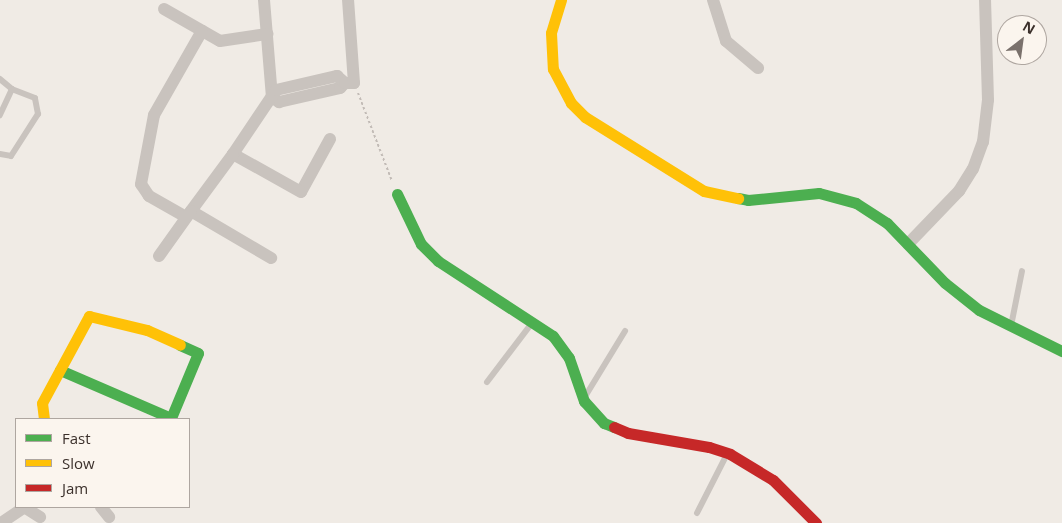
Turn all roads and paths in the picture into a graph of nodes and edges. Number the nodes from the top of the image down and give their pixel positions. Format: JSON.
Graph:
{"nodes":[{"id":1,"x":264,"y":0,"type":"edge"},
{"id":2,"x":348,"y":0,"type":"edge"},
{"id":3,"x":562,"y":0,"type":"edge"},
{"id":4,"x":713,"y":0,"type":"edge"},
{"id":5,"x":985,"y":0,"type":"edge"},
{"id":6,"x":164,"y":9,"type":"dead end"},
{"id":7,"x":202,"y":31,"type":"junction"},
{"id":8,"x":267,"y":34,"type":"junction"},
{"id":9,"x":758,"y":68,"type":"dead end"},
{"id":10,"x":0,"y":79,"type":"edge"},
{"id":11,"x":350,"y":83,"type":"junction"},
{"id":12,"x":12,"y":89,"type":"junction"},
{"id":13,"x":272,"y":97,"type":"junction"},
{"id":14,"x":0,"y":115,"type":"edge"},
{"id":15,"x":330,"y":139,"type":"dead end"},
{"id":16,"x":0,"y":154,"type":"edge"},
{"id":17,"x":233,"y":154,"type":"junction"},
{"id":18,"x":398,"y":194,"type":"joint"},
{"id":19,"x":188,"y":214,"type":"junction"},
{"id":20,"x":908,"y":244,"type":"junction"},
{"id":21,"x":159,"y":256,"type":"dead end"},
{"id":22,"x":271,"y":258,"type":"dead end"},
{"id":23,"x":1022,"y":271,"type":"dead end"},
{"id":24,"x":533,"y":322,"type":"junction"},
{"id":25,"x":1010,"y":327,"type":"junction"},
{"id":26,"x":626,"y":331,"type":"dead end"},
{"id":27,"x":1062,"y":351,"type":"edge"},
{"id":28,"x":60,"y":370,"type":"junction"},
{"id":29,"x":487,"y":382,"type":"dead end"},
{"id":30,"x":584,"y":401,"type":"junction"},
{"id":31,"x":44,"y":418,"type":"edge"},
{"id":32,"x":728,"y":453,"type":"junction"},
{"id":33,"x":24,"y":508,"type":"edge"},
{"id":34,"x":27,"y":508,"type":"edge"},
{"id":35,"x":697,"y":514,"type":"dead end"},
{"id":36,"x":40,"y":516,"type":"edge"},
{"id":37,"x":1,"y":523,"type":"edge"},
{"id":38,"x":816,"y":523,"type":"edge"}],
"edges":[{"from":1,"to":8,"type":"street"},
{"from":2,"to":11,"type":"street"},
{"from":3,"to":20,"type":"street"},
{"from":4,"to":9,"type":"street"},
{"from":5,"to":20,"type":"street"},
{"from":6,"to":7,"type":"street"},
{"from":7,"to":8,"type":"street"},
{"from":7,"to":19,"type":"street"},
{"from":8,"to":13,"type":"street"},
{"from":10,"to":12,"type":"lane"},
{"from":11,"to":13,"type":"street"},
{"from":11,"to":18,"type":"path"},
{"from":12,"to":14,"type":"lane"},
{"from":12,"to":16,"type":"lane"},
{"from":13,"to":17,"type":"street"},
{"from":15,"to":17,"type":"street"},
{"from":17,"to":19,"type":"street"},
{"from":18,"to":24,"type":"street"},
{"from":19,"to":21,"type":"street"},
{"from":19,"to":22,"type":"street"},
{"from":20,"to":25,"type":"street"},
{"from":23,"to":25,"type":"lane"},
{"from":24,"to":29,"type":"lane"},
{"from":24,"to":30,"type":"street"},
{"from":25,"to":27,"type":"street"},
{"from":26,"to":30,"type":"lane"},
{"from":28,"to":28,"type":"street"},
{"from":28,"to":31,"type":"street"},
{"from":30,"to":32,"type":"street"},
{"from":32,"to":35,"type":"lane"},
{"from":32,"to":38,"type":"street"},
{"from":33,"to":37,"type":"street"},
{"from":34,"to":36,"type":"street"}]}
